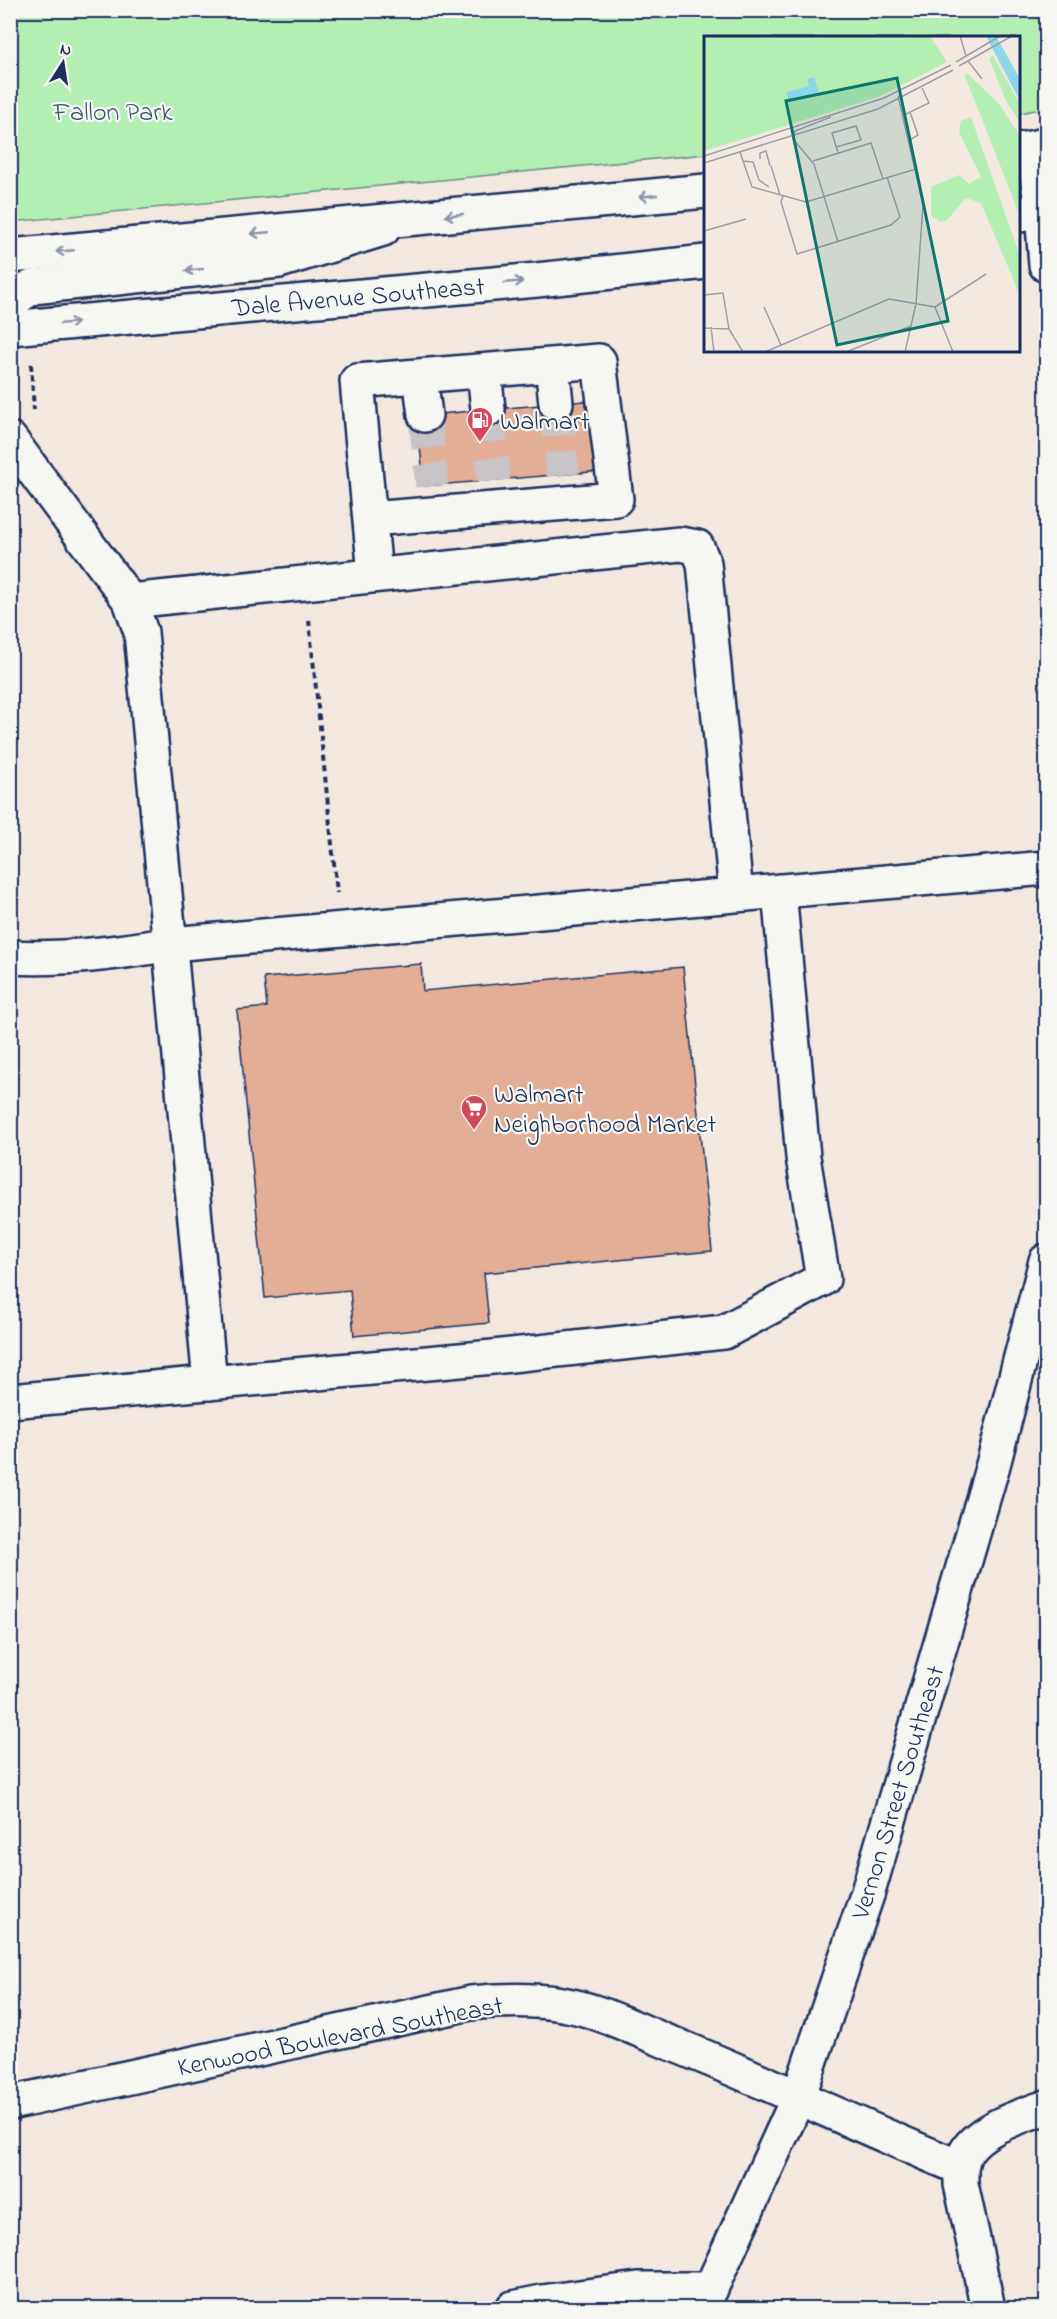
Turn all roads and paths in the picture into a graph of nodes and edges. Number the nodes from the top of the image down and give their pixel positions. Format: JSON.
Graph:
{"nodes":[{"id":1,"x":1033,"y":148,"type":"edge"},
{"id":2,"x":704,"y":190,"type":"edge"},
{"id":3,"x":1036,"y":212,"type":"edge"},
{"id":4,"x":414,"y":219,"type":"junction"},
{"id":5,"x":10,"y":256,"type":"edge"},
{"id":6,"x":704,"y":262,"type":"edge"},
{"id":7,"x":1047,"y":265,"type":"edge"},
{"id":8,"x":10,"y":302,"type":"edge"},
{"id":9,"x":10,"y":328,"type":"edge"},
{"id":10,"x":552,"y":365,"type":"junction"},
{"id":11,"x":484,"y":371,"type":"junction"},
{"id":12,"x":420,"y":376,"type":"junction"},
{"id":13,"x":556,"y":404,"type":"tunnel mouth"},
{"id":14,"x":488,"y":409,"type":"tunnel mouth"},
{"id":15,"x":425,"y":414,"type":"tunnel mouth"},
{"id":16,"x":10,"y":439,"type":"edge"},
{"id":17,"x":572,"y":493,"type":"junction"},
{"id":18,"x":370,"y":519,"type":"junction"},
{"id":19,"x":593,"y":552,"type":"junction"},
{"id":20,"x":375,"y":575,"type":"junction"},
{"id":21,"x":130,"y":602,"type":"junction"},
{"id":22,"x":1047,"y":868,"type":"edge"},
{"id":23,"x":779,"y":891,"type":"junction"},
{"id":24,"x":736,"y":894,"type":"junction"},
{"id":25,"x":171,"y":944,"type":"junction"},
{"id":26,"x":10,"y":957,"type":"edge"},
{"id":27,"x":1047,"y":1261,"type":"edge"},
{"id":28,"x":210,"y":1383,"type":"junction"},
{"id":29,"x":10,"y":1401,"type":"edge"},
{"id":30,"x":798,"y":2098,"type":"junction"},
{"id":31,"x":10,"y":2103,"type":"edge"},
{"id":32,"x":1047,"y":2107,"type":"edge"},
{"id":33,"x":961,"y":2168,"type":"junction"},
{"id":34,"x":707,"y":2299,"type":"edge"},
{"id":35,"x":513,"y":2308,"type":"edge"},
{"id":36,"x":988,"y":2308,"type":"edge"}],
"edges":[{"from":1,"to":3,"type":"street"},
{"from":2,"to":4,"type":"street","one_way":true},
{"from":3,"to":7,"type":"street"},
{"from":4,"to":5,"type":"street","one_way":true},
{"from":4,"to":8,"type":"street","one_way":true},
{"from":9,"to":6,"type":"street","name":"Dale Avenue Southeast","one_way":true},
{"from":10,"to":11,"type":"street"},
{"from":10,"to":13,"type":"street"},
{"from":10,"to":17,"type":"street"},
{"from":11,"to":12,"type":"street"},
{"from":11,"to":14,"type":"street"},
{"from":12,"to":15,"type":"street"},
{"from":12,"to":18,"type":"street"},
{"from":16,"to":21,"type":"street"},
{"from":17,"to":18,"type":"street"},
{"from":17,"to":19,"type":"street"},
{"from":18,"to":20,"type":"street"},
{"from":19,"to":20,"type":"street"},
{"from":19,"to":24,"type":"street"},
{"from":20,"to":21,"type":"street"},
{"from":21,"to":25,"type":"street"},
{"from":22,"to":23,"type":"street"},
{"from":23,"to":24,"type":"street"},
{"from":23,"to":28,"type":"street"},
{"from":24,"to":25,"type":"street"},
{"from":25,"to":26,"type":"street"},
{"from":25,"to":28,"type":"street"},
{"from":27,"to":30,"type":"street","name":"Vernon Street Southeast"},
{"from":28,"to":29,"type":"street"},
{"from":30,"to":31,"type":"street","name":"Kenwood Boulevard Southeast"},
{"from":30,"to":33,"type":"street","name":"Kenwood Boulevard Southeast"},
{"from":30,"to":34,"type":"street","name":"Vernon Street Southeast"},
{"from":32,"to":33,"type":"street"},
{"from":33,"to":36,"type":"street"},
{"from":34,"to":35,"type":"street"}]}
